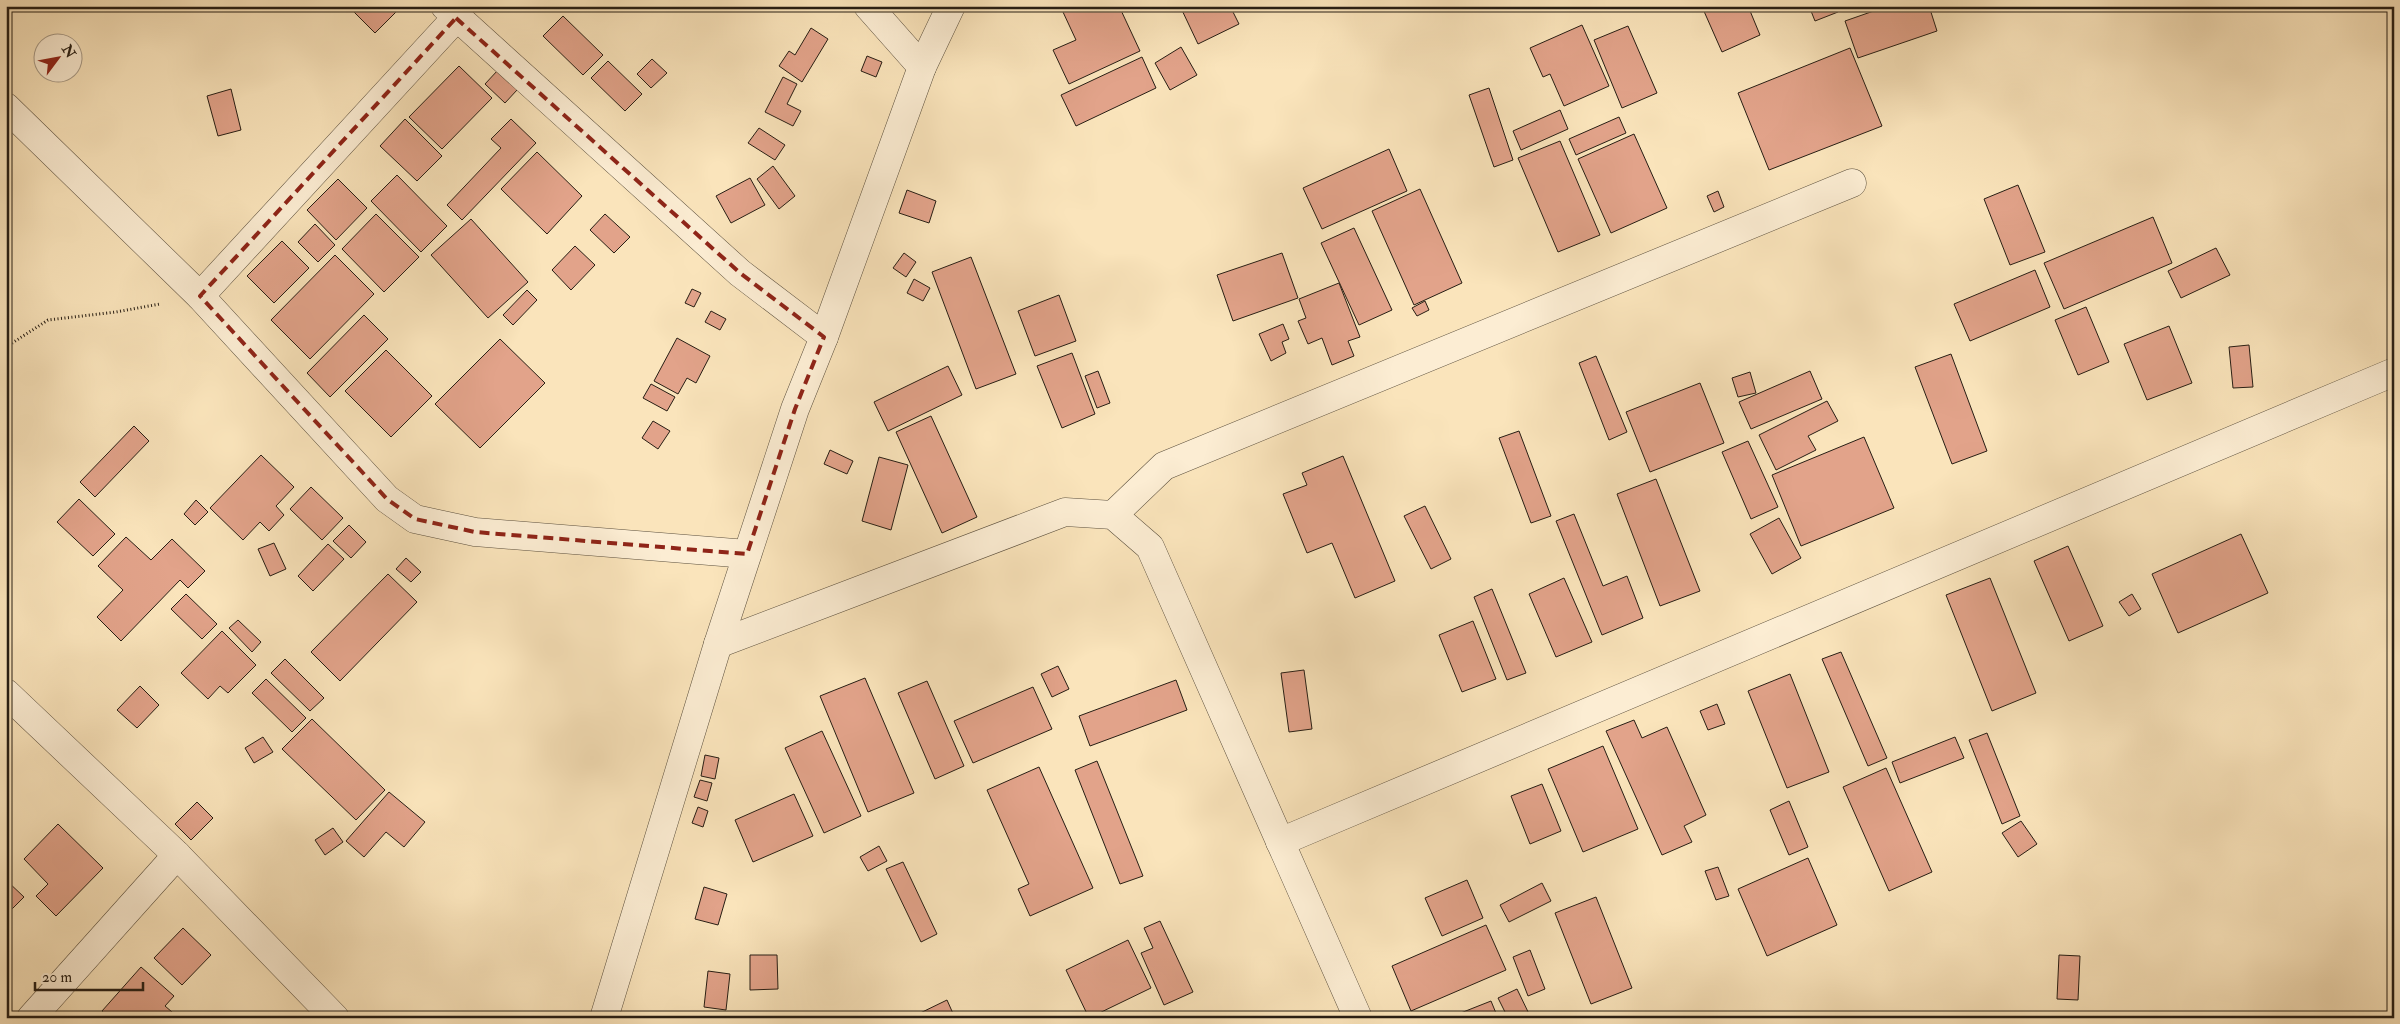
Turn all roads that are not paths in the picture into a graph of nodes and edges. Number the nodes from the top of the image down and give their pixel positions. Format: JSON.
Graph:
{"nodes":[{"id":1,"x":868,"y":6,"type":"edge"},
{"id":2,"x":951,"y":6,"type":"edge"},
{"id":3,"x":450,"y":12,"type":"edge"},
{"id":4,"x":922,"y":67,"type":"junction"},
{"id":5,"x":6,"y":107,"type":"edge"},
{"id":6,"x":1852,"y":183,"type":"dead end"},
{"id":7,"x":200,"y":296,"type":"junction"},
{"id":8,"x":824,"y":337,"type":"junction"},
{"id":9,"x":2394,"y":372,"type":"edge"},
{"id":10,"x":1113,"y":515,"type":"junction"},
{"id":11,"x":747,"y":554,"type":"junction"},
{"id":12,"x":718,"y":644,"type":"junction"},
{"id":13,"x":6,"y":693,"type":"edge"},
{"id":14,"x":1280,"y":842,"type":"junction"},
{"id":15,"x":177,"y":855,"type":"junction"},
{"id":16,"x":31,"y":1018,"type":"edge"},
{"id":17,"x":335,"y":1018,"type":"edge"},
{"id":18,"x":604,"y":1018,"type":"edge"},
{"id":19,"x":1358,"y":1018,"type":"edge"}],
"edges":[{"from":1,"to":4,"type":"street"},
{"from":2,"to":4,"type":"street"},
{"from":3,"to":7,"type":"street"},
{"from":3,"to":8,"type":"street"},
{"from":4,"to":8,"type":"street"},
{"from":5,"to":7,"type":"street"},
{"from":6,"to":10,"type":"street"},
{"from":7,"to":11,"type":"street"},
{"from":8,"to":11,"type":"street"},
{"from":9,"to":14,"type":"street"},
{"from":10,"to":12,"type":"street"},
{"from":10,"to":14,"type":"street"},
{"from":11,"to":12,"type":"street"},
{"from":12,"to":18,"type":"street"},
{"from":13,"to":15,"type":"street"},
{"from":14,"to":19,"type":"street"},
{"from":15,"to":16,"type":"street"},
{"from":15,"to":17,"type":"street"}]}
